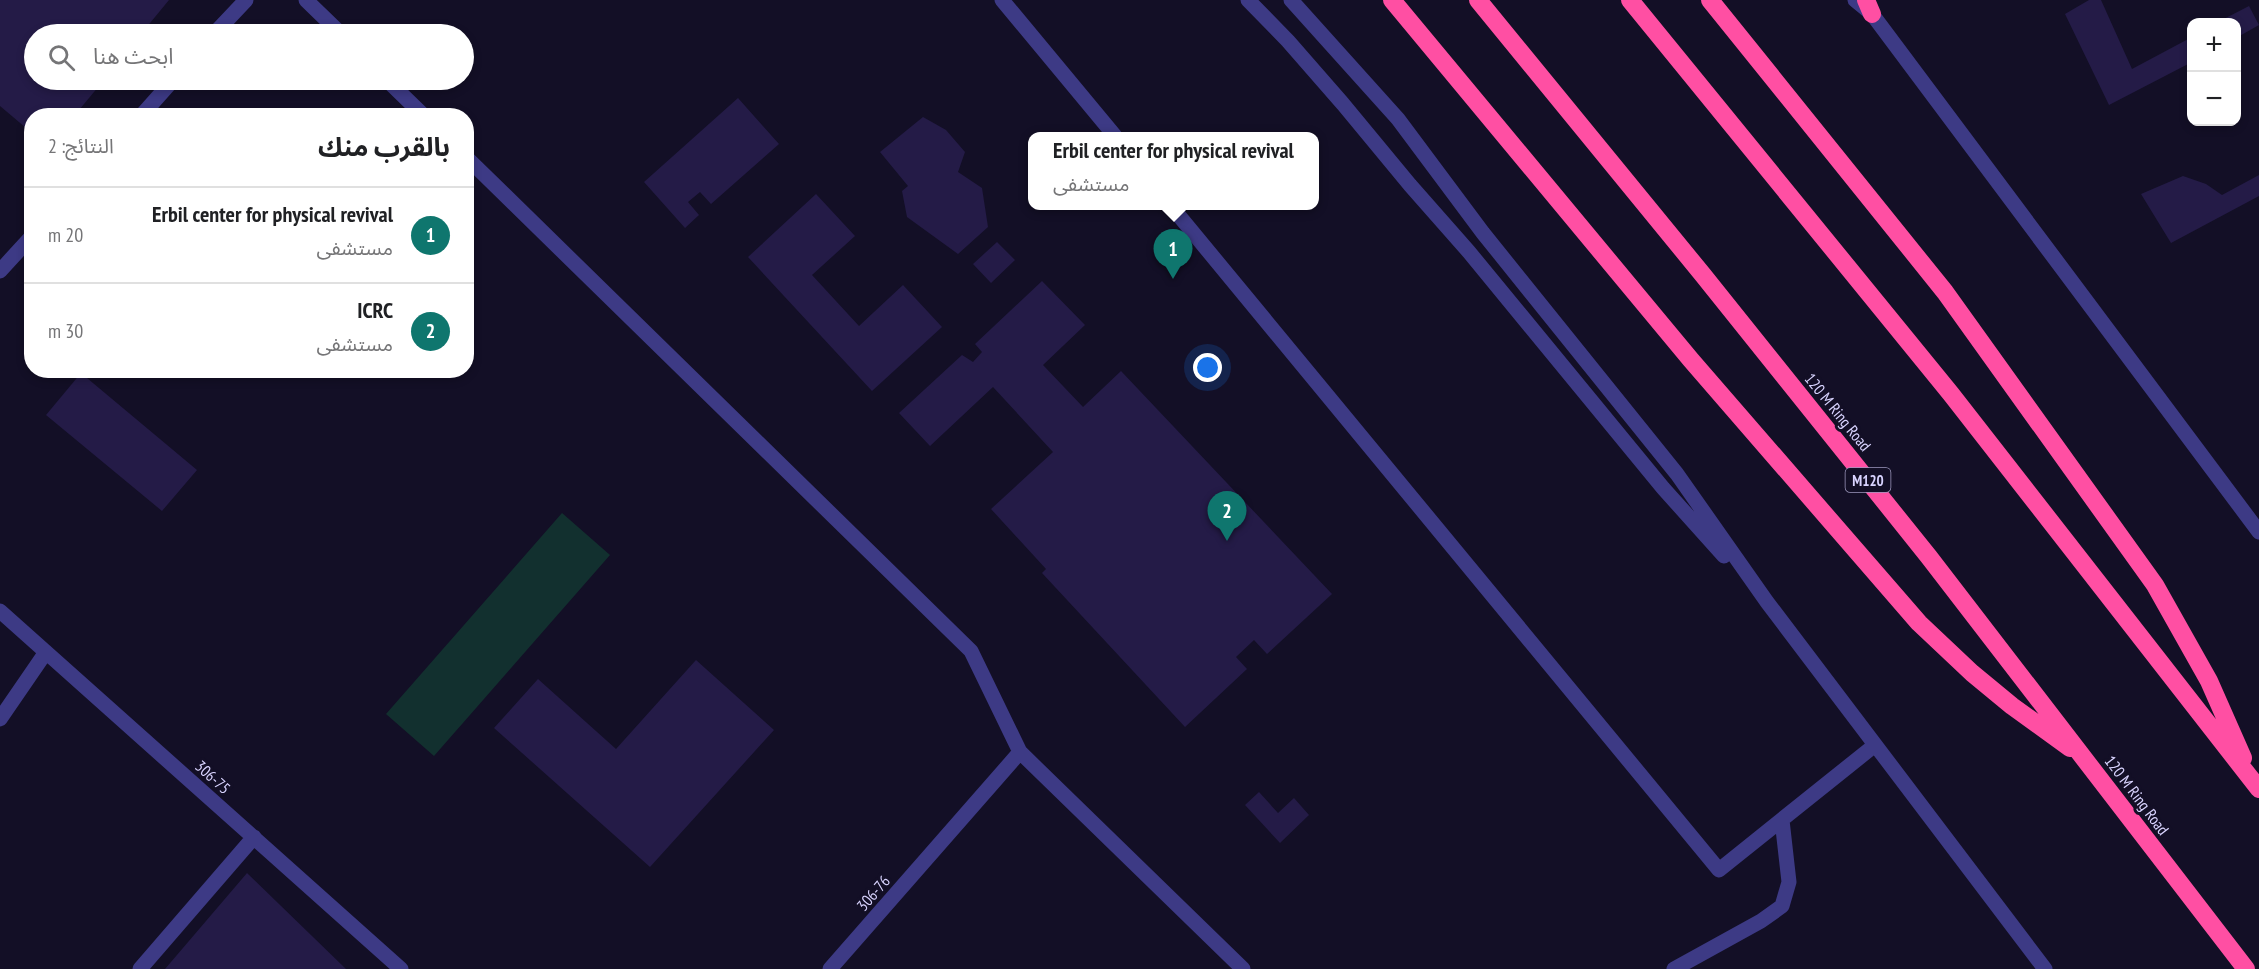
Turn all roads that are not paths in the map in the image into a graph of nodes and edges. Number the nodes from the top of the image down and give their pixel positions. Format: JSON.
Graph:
{"nodes":[{"id":1,"x":246,"y":0,"type":"edge"},
{"id":2,"x":306,"y":0,"type":"edge"},
{"id":3,"x":1002,"y":0,"type":"edge"},
{"id":4,"x":1248,"y":0,"type":"edge"},
{"id":5,"x":1291,"y":0,"type":"edge"},
{"id":6,"x":1392,"y":0,"type":"edge"},
{"id":7,"x":1478,"y":0,"type":"edge"},
{"id":8,"x":1630,"y":0,"type":"edge"},
{"id":9,"x":1710,"y":0,"type":"edge"},
{"id":10,"x":1855,"y":0,"type":"edge"},
{"id":11,"x":1869,"y":7,"type":"edge"},
{"id":12,"x":223,"y":24,"type":"edge"},
{"id":13,"x":331,"y":24,"type":"edge"},
{"id":14,"x":164,"y":90,"type":"edge"},
{"id":15,"x":397,"y":90,"type":"edge"},
{"id":16,"x":148,"y":108,"type":"edge"},
{"id":17,"x":416,"y":108,"type":"edge"},
{"id":18,"x":1112,"y":132,"type":"edge"},
{"id":19,"x":474,"y":165,"type":"edge"},
{"id":20,"x":1175,"y":210,"type":"edge"},
{"id":21,"x":24,"y":245,"type":"edge"},
{"id":22,"x":0,"y":271,"type":"edge"},
{"id":23,"x":2259,"y":532,"type":"edge"},
{"id":24,"x":1767,"y":602,"type":"junction"},
{"id":25,"x":0,"y":611,"type":"edge"},
{"id":26,"x":46,"y":652,"type":"junction"},
{"id":27,"x":0,"y":719,"type":"edge"},
{"id":28,"x":1875,"y":745,"type":"junction"},
{"id":29,"x":1020,"y":752,"type":"junction"},
{"id":30,"x":2086,"y":760,"type":"junction"},
{"id":31,"x":2257,"y":786,"type":"edge"},
{"id":32,"x":1782,"y":820,"type":"junction"},
{"id":33,"x":254,"y":837,"type":"junction"},
{"id":34,"x":140,"y":969,"type":"edge"},
{"id":35,"x":401,"y":969,"type":"edge"},
{"id":36,"x":830,"y":969,"type":"edge"},
{"id":37,"x":1243,"y":969,"type":"edge"},
{"id":38,"x":1674,"y":969,"type":"edge"},
{"id":39,"x":2045,"y":969,"type":"edge"},
{"id":40,"x":2246,"y":969,"type":"edge"}],
"edges":[{"from":1,"to":12,"type":"street"},
{"from":2,"to":13,"type":"street"},
{"from":3,"to":18,"type":"street"},
{"from":4,"to":24,"type":"street"},
{"from":5,"to":24,"type":"street"},
{"from":6,"to":30,"type":"highway"},
{"from":7,"to":30,"type":"highway","name":"120 M Ring Road","number":"M120"},
{"from":8,"to":31,"type":"highway"},
{"from":9,"to":31,"type":"highway"},
{"from":10,"to":11,"type":"street"},
{"from":11,"to":23,"type":"street"},
{"from":14,"to":16,"type":"street"},
{"from":15,"to":17,"type":"street"},
{"from":19,"to":29,"type":"street"},
{"from":20,"to":32,"type":"street"},
{"from":21,"to":22,"type":"street"},
{"from":24,"to":28,"type":"street"},
{"from":25,"to":26,"type":"street","name":"306-75"},
{"from":26,"to":27,"type":"street"},
{"from":26,"to":33,"type":"street","name":"306-75"},
{"from":28,"to":32,"type":"street"},
{"from":28,"to":39,"type":"street"},
{"from":29,"to":36,"type":"street","name":"306-76"},
{"from":29,"to":37,"type":"street"},
{"from":30,"to":40,"type":"highway","name":"120 M Ring Road","number":"M120"},
{"from":32,"to":38,"type":"street"},
{"from":33,"to":34,"type":"street"},
{"from":33,"to":35,"type":"street","name":"306-75"}]}
